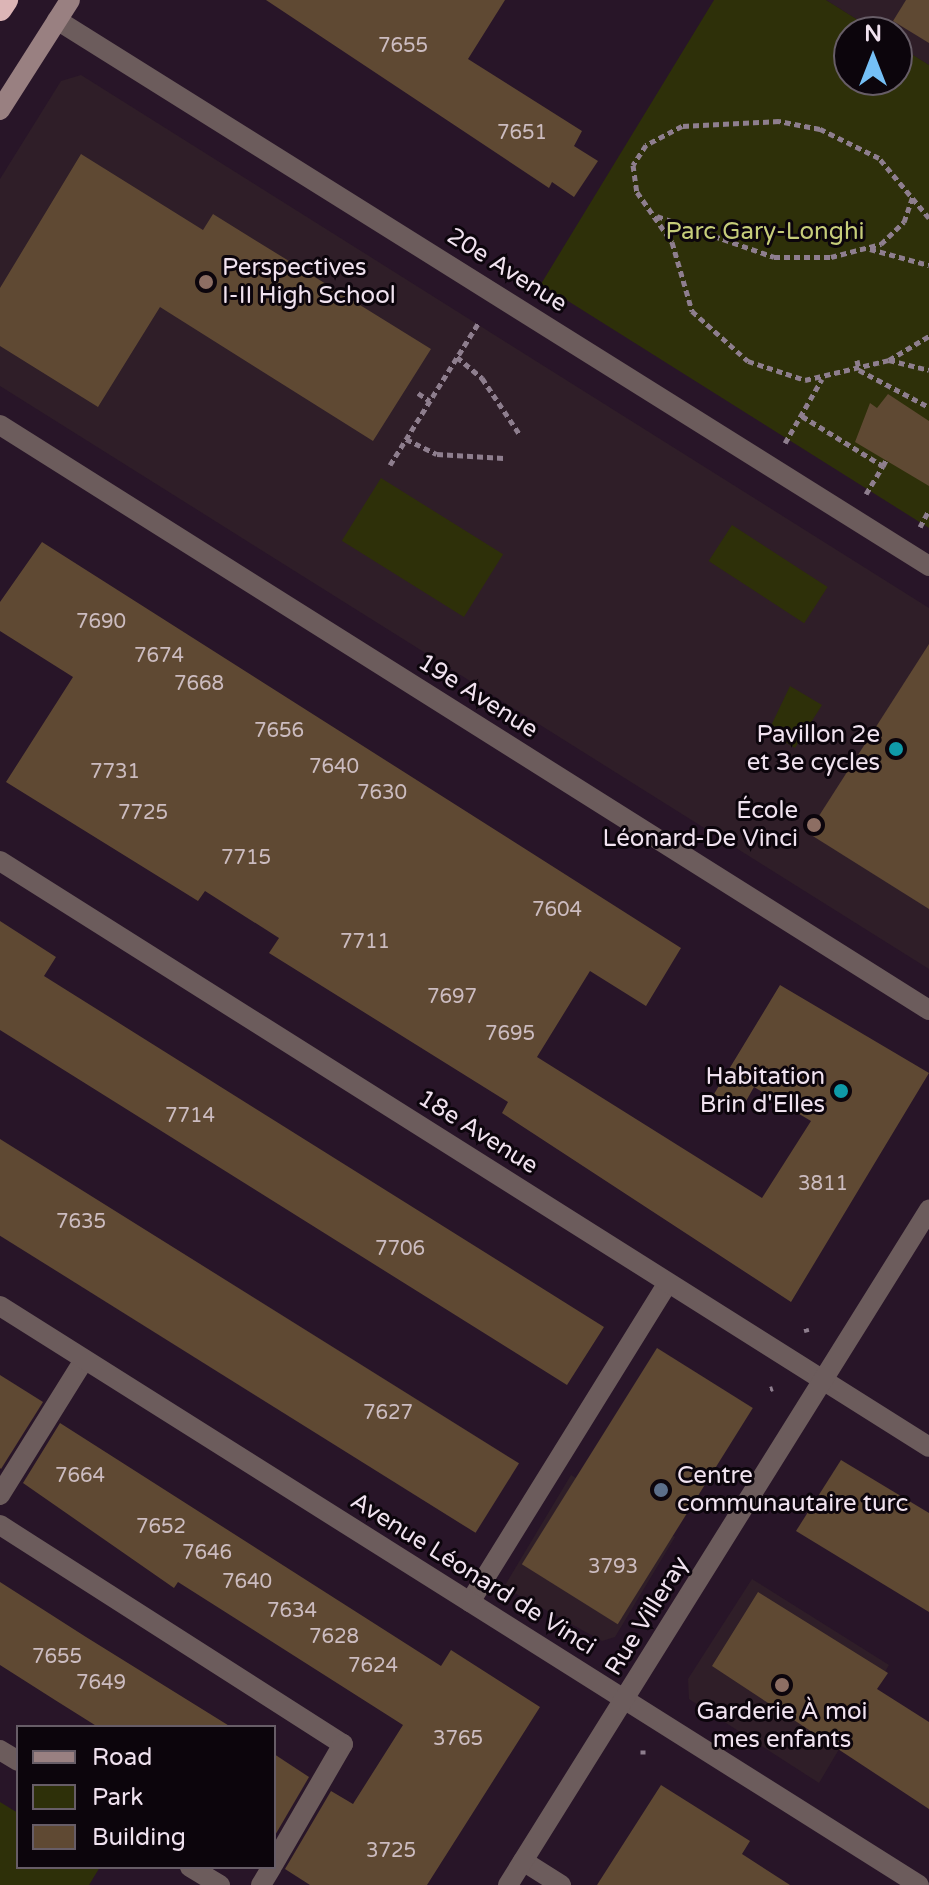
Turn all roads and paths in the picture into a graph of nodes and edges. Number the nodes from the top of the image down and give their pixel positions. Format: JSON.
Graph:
{"nodes":[{"id":1,"x":6,"y":0,"type":"edge"},
{"id":2,"x":70,"y":0,"type":"edge"},
{"id":3,"x":0,"y":9,"type":"edge"},
{"id":4,"x":57,"y":20,"type":"junction"},
{"id":5,"x":0,"y":110,"type":"edge"},
{"id":6,"x":913,"y":196,"type":"junction"},
{"id":7,"x":656,"y":215,"type":"junction"},
{"id":8,"x":929,"y":218,"type":"edge"},
{"id":9,"x":869,"y":249,"type":"junction"},
{"id":10,"x":929,"y":265,"type":"edge"},
{"id":11,"x":479,"y":322,"type":"dead end"},
{"id":12,"x":929,"y":336,"type":"edge"},
{"id":13,"x":457,"y":357,"type":"junction"},
{"id":14,"x":857,"y":360,"type":"dead end"},
{"id":15,"x":889,"y":360,"type":"junction"},
{"id":16,"x":859,"y":370,"type":"junction"},
{"id":17,"x":929,"y":370,"type":"edge"},
{"id":18,"x":823,"y":378,"type":"junction"},
{"id":19,"x":418,"y":393,"type":"dead end"},
{"id":20,"x":430,"y":401,"type":"junction"},
{"id":21,"x":929,"y":407,"type":"edge"},
{"id":22,"x":802,"y":416,"type":"junction"},
{"id":23,"x":0,"y":425,"type":"edge"},
{"id":24,"x":520,"y":435,"type":"dead end"},
{"id":25,"x":406,"y":439,"type":"junction"},
{"id":26,"x":785,"y":443,"type":"dead end"},
{"id":27,"x":504,"y":458,"type":"dead end"},
{"id":28,"x":390,"y":465,"type":"dead end"},
{"id":29,"x":866,"y":494,"type":"dead end"},
{"id":30,"x":929,"y":510,"type":"edge"},
{"id":31,"x":919,"y":528,"type":"dead end"},
{"id":32,"x":929,"y":566,"type":"edge"},
{"id":33,"x":0,"y":861,"type":"edge"},
{"id":34,"x":929,"y":1010,"type":"edge"},
{"id":35,"x":929,"y":1210,"type":"edge"},
{"id":36,"x":668,"y":1283,"type":"junction"},
{"id":37,"x":0,"y":1306,"type":"edge"},
{"id":38,"x":84,"y":1360,"type":"junction"},
{"id":39,"x":824,"y":1381,"type":"junction"},
{"id":40,"x":929,"y":1447,"type":"edge"},
{"id":41,"x":0,"y":1495,"type":"edge"},
{"id":42,"x":0,"y":1525,"type":"edge"},
{"id":43,"x":470,"y":1602,"type":"junction"},
{"id":44,"x":624,"y":1700,"type":"junction"},
{"id":45,"x":276,"y":1860,"type":"edge"},
{"id":46,"x":523,"y":1861,"type":"junction"},
{"id":47,"x":193,"y":1869,"type":"edge"},
{"id":48,"x":220,"y":1885,"type":"edge"},
{"id":49,"x":508,"y":1885,"type":"edge"},
{"id":50,"x":561,"y":1885,"type":"edge"},
{"id":51,"x":919,"y":1885,"type":"edge"}],
"edges":[{"from":1,"to":3,"type":"highway"},
{"from":2,"to":4,"type":"main road"},
{"from":4,"to":5,"type":"main road"},
{"from":4,"to":32,"type":"street","name":"20e Avenue"},
{"from":6,"to":7,"type":"path"},
{"from":6,"to":8,"type":"path"},
{"from":6,"to":9,"type":"path"},
{"from":7,"to":9,"type":"path"},
{"from":7,"to":18,"type":"path"},
{"from":9,"to":10,"type":"path"},
{"from":11,"to":13,"type":"path"},
{"from":12,"to":15,"type":"path"},
{"from":13,"to":20,"type":"path"},
{"from":13,"to":24,"type":"path"},
{"from":14,"to":16,"type":"path"},
{"from":15,"to":16,"type":"path"},
{"from":15,"to":17,"type":"path"},
{"from":16,"to":18,"type":"path"},
{"from":16,"to":21,"type":"path"},
{"from":18,"to":22,"type":"path"},
{"from":19,"to":20,"type":"path"},
{"from":20,"to":25,"type":"path"},
{"from":22,"to":26,"type":"path"},
{"from":22,"to":29,"type":"path"},
{"from":23,"to":34,"type":"street","name":"19e Avenue"},
{"from":25,"to":27,"type":"path"},
{"from":25,"to":28,"type":"path"},
{"from":30,"to":31,"type":"path"},
{"from":33,"to":36,"type":"street","name":"18e Avenue"},
{"from":35,"to":39,"type":"street","name":"Rue Villeray"},
{"from":36,"to":39,"type":"street","name":"18e Avenue"},
{"from":36,"to":43,"type":"street"},
{"from":37,"to":38,"type":"street","name":"Avenue Léonard de Vinci"},
{"from":38,"to":41,"type":"street"},
{"from":38,"to":43,"type":"street","name":"Avenue Léonard de Vinci"},
{"from":39,"to":40,"type":"street","name":"18e Avenue"},
{"from":39,"to":44,"type":"street","name":"Rue Villeray"},
{"from":42,"to":45,"type":"street"},
{"from":43,"to":44,"type":"street","name":"Avenue Léonard de Vinci"},
{"from":44,"to":46,"type":"street","name":"Rue Villeray"},
{"from":44,"to":51,"type":"street","name":"Avenue Léonard de Vinci"},
{"from":46,"to":49,"type":"street","name":"Rue Villeray"},
{"from":46,"to":50,"type":"street"},
{"from":47,"to":48,"type":"street"}]}
